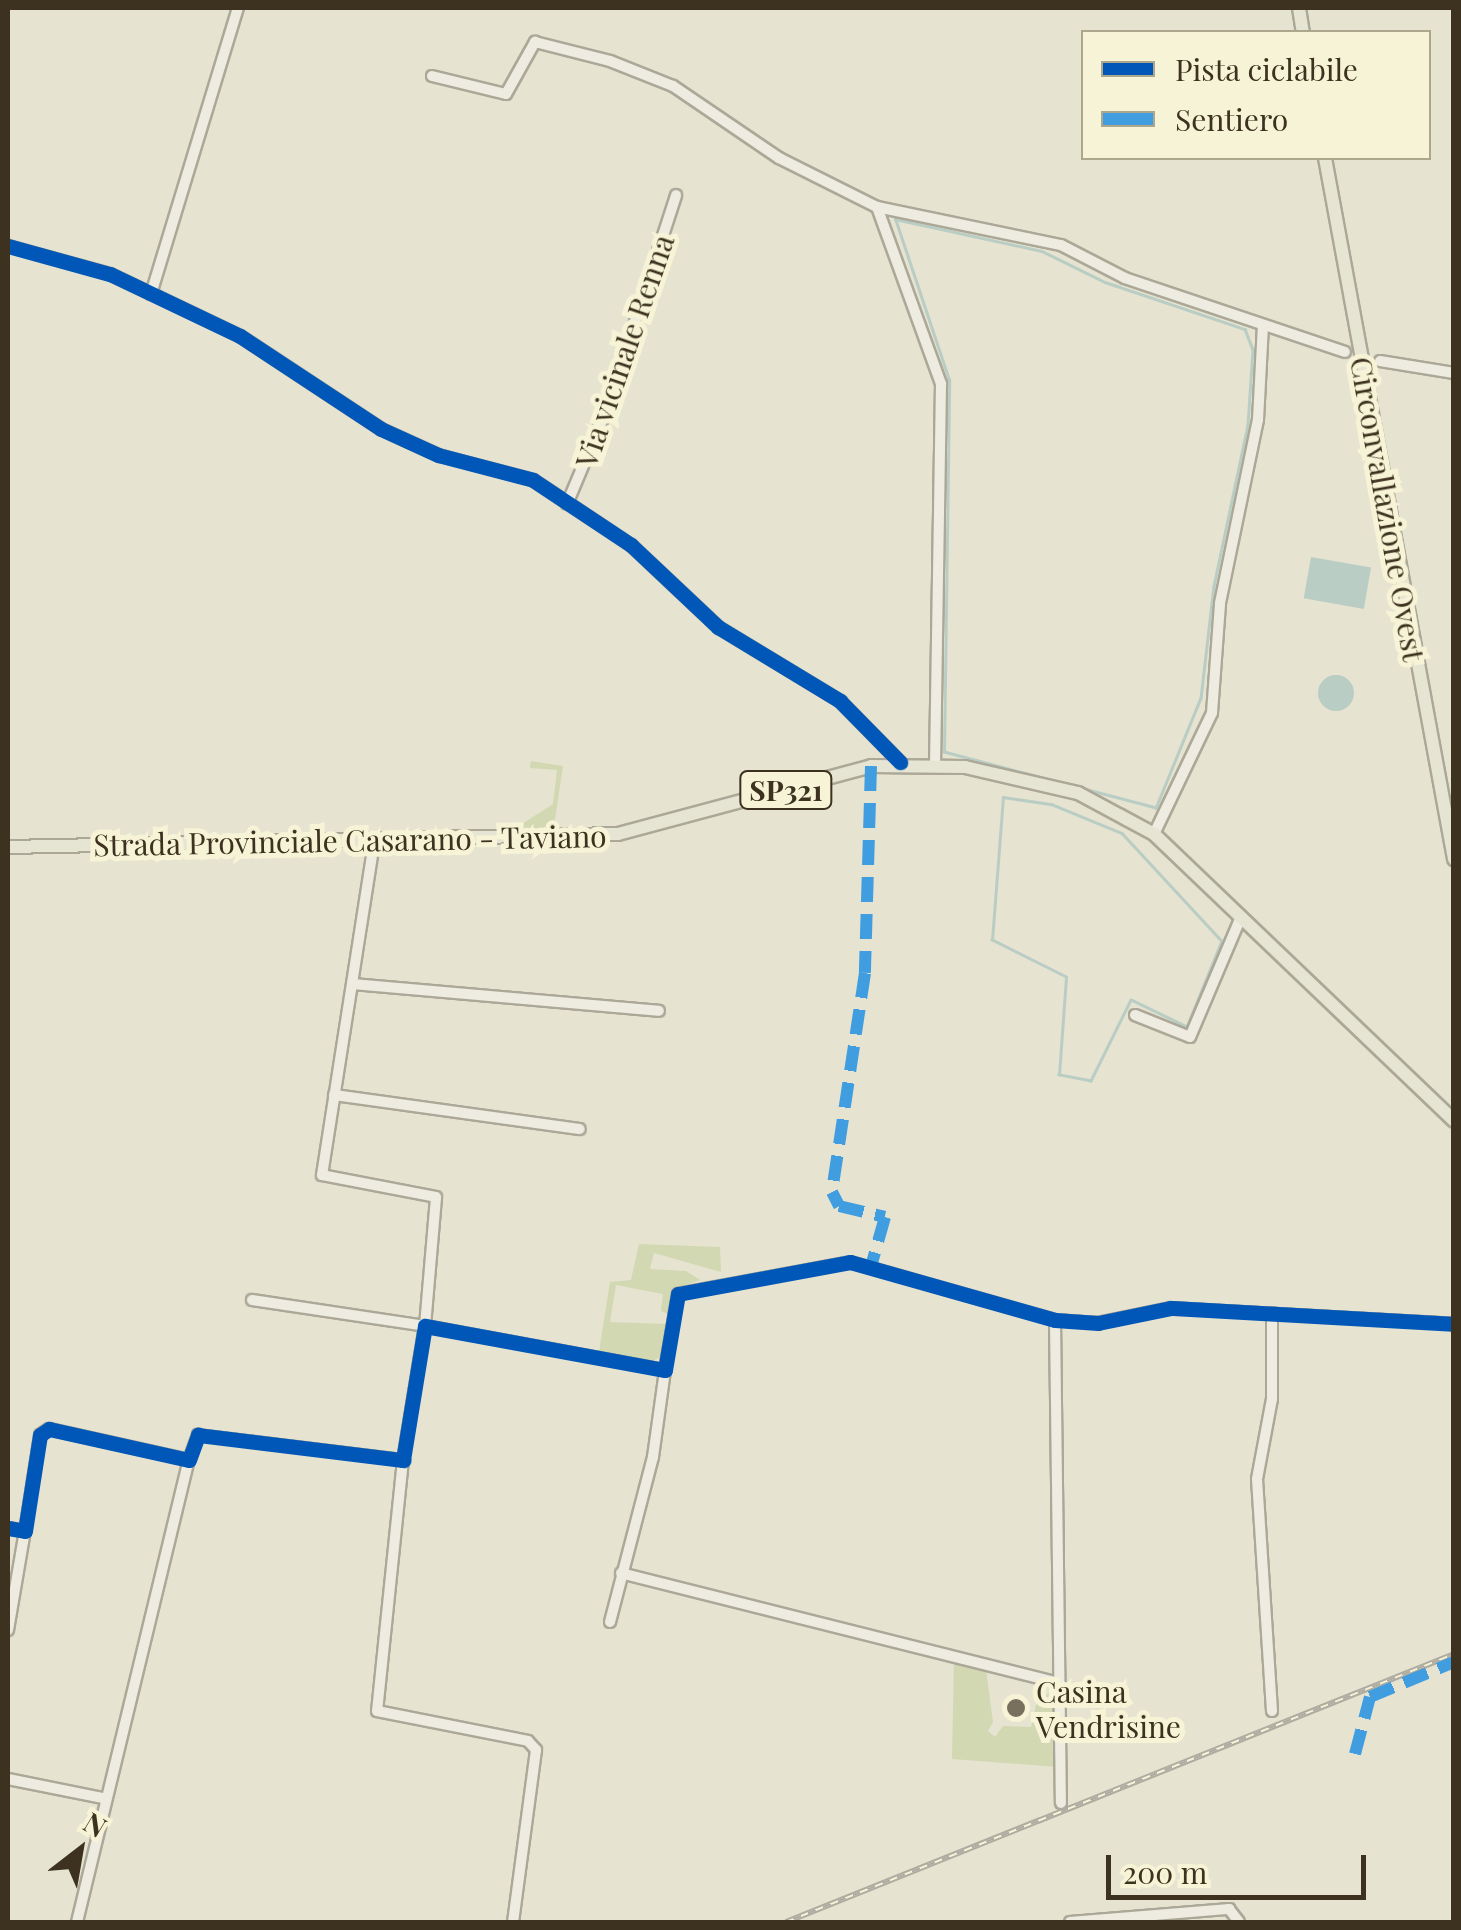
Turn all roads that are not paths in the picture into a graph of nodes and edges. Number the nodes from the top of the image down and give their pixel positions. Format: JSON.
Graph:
{"nodes":[{"id":1,"x":238,"y":8,"type":"edge"},
{"id":2,"x":432,"y":76,"type":"dead end"},
{"id":3,"x":1325,"y":160,"type":"edge"},
{"id":4,"x":676,"y":195,"type":"dead end"},
{"id":5,"x":877,"y":207,"type":"junction"},
{"id":6,"x":8,"y":246,"type":"edge"},
{"id":7,"x":151,"y":294,"type":"junction"},
{"id":8,"x":1264,"y":325,"type":"junction"},
{"id":9,"x":1345,"y":352,"type":"dead end"},
{"id":10,"x":1380,"y":360,"type":"dead end"},
{"id":11,"x":1454,"y":373,"type":"edge"},
{"id":12,"x":567,"y":504,"type":"junction"},
{"id":13,"x":900,"y":762,"type":"junction"},
{"id":14,"x":935,"y":763,"type":"junction"},
{"id":15,"x":1154,"y":834,"type":"junction"},
{"id":16,"x":374,"y":842,"type":"junction"},
{"id":17,"x":8,"y":847,"type":"edge"},
{"id":18,"x":1454,"y":859,"type":"edge"},
{"id":19,"x":1240,"y":919,"type":"junction"},
{"id":20,"x":352,"y":984,"type":"junction"},
{"id":21,"x":660,"y":1012,"type":"dead end"},
{"id":22,"x":1135,"y":1015,"type":"dead end"},
{"id":23,"x":334,"y":1096,"type":"junction"},
{"id":24,"x":1440,"y":1112,"type":"junction"},
{"id":25,"x":1454,"y":1122,"type":"edge"},
{"id":26,"x":580,"y":1129,"type":"dead end"},
{"id":27,"x":1454,"y":1131,"type":"edge"},
{"id":28,"x":252,"y":1300,"type":"dead end"},
{"id":29,"x":1272,"y":1313,"type":"junction"},
{"id":30,"x":1055,"y":1320,"type":"junction"},
{"id":31,"x":1454,"y":1324,"type":"edge"},
{"id":32,"x":425,"y":1326,"type":"junction"},
{"id":33,"x":665,"y":1370,"type":"junction"},
{"id":34,"x":189,"y":1460,"type":"junction"},
{"id":35,"x":403,"y":1460,"type":"junction"},
{"id":36,"x":8,"y":1528,"type":"edge"},
{"id":37,"x":25,"y":1532,"type":"junction"},
{"id":38,"x":622,"y":1574,"type":"junction"},
{"id":39,"x":610,"y":1622,"type":"dead end"},
{"id":40,"x":8,"y":1630,"type":"edge"},
{"id":41,"x":1058,"y":1683,"type":"junction"},
{"id":42,"x":1272,"y":1711,"type":"dead end"},
{"id":43,"x":8,"y":1779,"type":"edge"},
{"id":44,"x":102,"y":1798,"type":"junction"},
{"id":45,"x":1061,"y":1802,"type":"dead end"},
{"id":46,"x":77,"y":1922,"type":"edge"},
{"id":47,"x":513,"y":1922,"type":"edge"},
{"id":48,"x":1070,"y":1922,"type":"edge"},
{"id":49,"x":1239,"y":1922,"type":"edge"}],
"edges":[{"from":1,"to":7,"type":"street"},
{"from":2,"to":5,"type":"street"},
{"from":3,"to":18,"type":"main road","name":"Circonvallazione Ovest"},
{"from":4,"to":12,"type":"street","name":"Via vicinale Renna"},
{"from":5,"to":8,"type":"street"},
{"from":5,"to":14,"type":"street"},
{"from":6,"to":7,"type":"street"},
{"from":7,"to":12,"type":"street"},
{"from":8,"to":9,"type":"street"},
{"from":8,"to":15,"type":"street"},
{"from":10,"to":11,"type":"street"},
{"from":12,"to":13,"type":"street"},
{"from":13,"to":14,"type":"main road","name":"Strada Provinciale Casarano - Taviano","number":"SP321"},
{"from":13,"to":16,"type":"main road","name":"Strada Provinciale Casarano - Taviano","number":"SP321"},
{"from":14,"to":15,"type":"main road","name":"Strada Provinciale Casarano - Taviano","number":"SP321"},
{"from":15,"to":19,"type":"main road","name":"Strada Provinciale Casarano - Taviano","number":"SP321"},
{"from":16,"to":17,"type":"main road","name":"Strada Provinciale Casarano - Taviano","number":"SP321"},
{"from":16,"to":20,"type":"street"},
{"from":19,"to":22,"type":"street"},
{"from":19,"to":24,"type":"main road","name":"Strada Provinciale Casarano - Taviano","number":"SP321"},
{"from":20,"to":21,"type":"street"},
{"from":20,"to":23,"type":"street"},
{"from":23,"to":26,"type":"street"},
{"from":23,"to":32,"type":"street"},
{"from":24,"to":25,"type":"main road","name":"Strada Provinciale Casarano - Taviano","number":"SP321"},
{"from":24,"to":27,"type":"main road"},
{"from":28,"to":32,"type":"street"},
{"from":29,"to":30,"type":"street"},
{"from":29,"to":31,"type":"street"},
{"from":29,"to":42,"type":"street"},
{"from":30,"to":33,"type":"street"},
{"from":30,"to":41,"type":"street"},
{"from":32,"to":33,"type":"street"},
{"from":32,"to":35,"type":"street"},
{"from":33,"to":38,"type":"street"},
{"from":34,"to":35,"type":"street"},
{"from":34,"to":37,"type":"street"},
{"from":34,"to":44,"type":"street"},
{"from":35,"to":47,"type":"street"},
{"from":36,"to":37,"type":"street"},
{"from":37,"to":40,"type":"street"},
{"from":38,"to":39,"type":"street"},
{"from":38,"to":41,"type":"street"},
{"from":41,"to":45,"type":"street"},
{"from":43,"to":44,"type":"street"},
{"from":44,"to":46,"type":"street"},
{"from":48,"to":49,"type":"street"}]}
